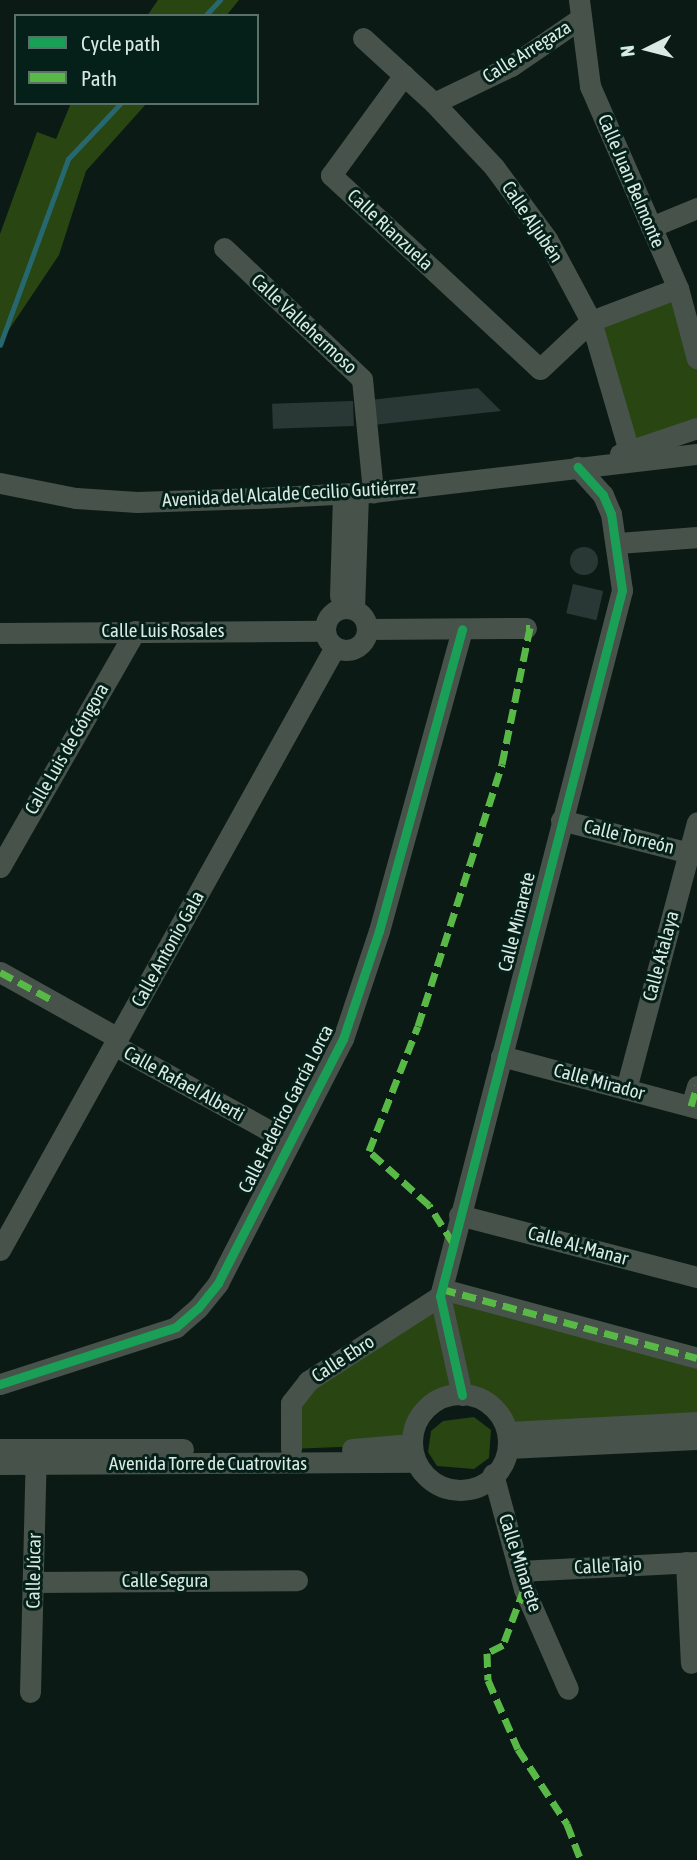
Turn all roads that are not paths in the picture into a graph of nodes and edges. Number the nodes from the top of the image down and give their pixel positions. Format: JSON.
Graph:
{"nodes":[{"id":1,"x":580,"y":9,"type":"edge"},
{"id":2,"x":363,"y":38,"type":"dead end"},
{"id":3,"x":404,"y":75,"type":"junction"},
{"id":4,"x":434,"y":103,"type":"junction"},
{"id":5,"x":697,"y":208,"type":"edge"},
{"id":6,"x":651,"y":228,"type":"junction"},
{"id":7,"x":224,"y":248,"type":"dead end"},
{"id":8,"x":678,"y":288,"type":"junction"},
{"id":9,"x":591,"y":321,"type":"junction"},
{"id":10,"x":697,"y":359,"type":"edge"},
{"id":11,"x":697,"y":428,"type":"edge"},
{"id":12,"x":629,"y":451,"type":"junction"},
{"id":13,"x":697,"y":454,"type":"edge"},
{"id":14,"x":578,"y":467,"type":"junction"},
{"id":15,"x":0,"y":484,"type":"edge"},
{"id":16,"x":358,"y":493,"type":"junction"},
{"id":17,"x":697,"y":537,"type":"edge"},
{"id":18,"x":618,"y":543,"type":"junction"},
{"id":19,"x":347,"y":609,"type":"junction"},
{"id":20,"x":526,"y":628,"type":"dead end"},
{"id":21,"x":367,"y":629,"type":"junction"},
{"id":22,"x":462,"y":629,"type":"junction"},
{"id":23,"x":135,"y":631,"type":"junction"},
{"id":24,"x":0,"y":633,"type":"edge"},
{"id":25,"x":330,"y":639,"type":"junction"},
{"id":26,"x":561,"y":820,"type":"junction"},
{"id":27,"x":697,"y":822,"type":"edge"},
{"id":28,"x":693,"y":854,"type":"edge"},
{"id":29,"x":0,"y":867,"type":"edge"},
{"id":30,"x":0,"y":972,"type":"edge"},
{"id":31,"x":116,"y":1041,"type":"junction"},
{"id":32,"x":500,"y":1056,"type":"junction"},
{"id":33,"x":626,"y":1089,"type":"junction"},
{"id":34,"x":695,"y":1100,"type":"edge"},
{"id":35,"x":290,"y":1142,"type":"junction"},
{"id":36,"x":459,"y":1215,"type":"junction"},
{"id":37,"x":0,"y":1250,"type":"edge"},
{"id":38,"x":697,"y":1278,"type":"edge"},
{"id":39,"x":441,"y":1293,"type":"junction"},
{"id":40,"x":697,"y":1358,"type":"edge"},
{"id":41,"x":0,"y":1384,"type":"edge"},
{"id":42,"x":462,"y":1395,"type":"junction"},
{"id":43,"x":697,"y":1422,"type":"edge"},
{"id":44,"x":697,"y":1439,"type":"edge"},
{"id":45,"x":507,"y":1440,"type":"junction"},
{"id":46,"x":0,"y":1449,"type":"edge"},
{"id":47,"x":291,"y":1449,"type":"junction"},
{"id":48,"x":414,"y":1453,"type":"junction"},
{"id":49,"x":36,"y":1457,"type":"junction"},
{"id":50,"x":0,"y":1464,"type":"edge"},
{"id":51,"x":493,"y":1474,"type":"junction"},
{"id":52,"x":692,"y":1562,"type":"edge"},
{"id":53,"x":519,"y":1571,"type":"junction"},
{"id":54,"x":297,"y":1580,"type":"dead end"},
{"id":55,"x":34,"y":1582,"type":"junction"},
{"id":56,"x":691,"y":1663,"type":"dead end"},
{"id":57,"x":568,"y":1689,"type":"dead end"},
{"id":58,"x":30,"y":1692,"type":"dead end"}],
"edges":[{"from":1,"to":4,"type":"street","name":"Calle Arregaza"},
{"from":1,"to":6,"type":"street","name":"Calle Juan Belmonte"},
{"from":2,"to":3,"type":"street","name":"Calle Aljubén"},
{"from":3,"to":4,"type":"street","name":"Calle Aljubén"},
{"from":3,"to":9,"type":"street","name":"Calle Rianzuela"},
{"from":4,"to":9,"type":"street","name":"Calle Aljubén"},
{"from":5,"to":6,"type":"street"},
{"from":6,"to":8,"type":"street","name":"Calle Juan Belmonte"},
{"from":7,"to":16,"type":"street","name":"Calle Vallehermoso"},
{"from":8,"to":9,"type":"street"},
{"from":8,"to":10,"type":"street","name":"Calle Juan Belmonte"},
{"from":9,"to":12,"type":"street","name":"Calle Aljubén"},
{"from":11,"to":12,"type":"street"},
{"from":12,"to":14,"type":"street"},
{"from":13,"to":14,"type":"street"},
{"from":14,"to":16,"type":"street","name":"Avenida del Alcalde Cecilio Gutiérrez"},
{"from":14,"to":18,"type":"street","name":"Calle Minarete"},
{"from":15,"to":16,"type":"street","name":"Avenida del Alcalde Cecilio Gutiérrez"},
{"from":16,"to":19,"type":"street"},
{"from":17,"to":18,"type":"street"},
{"from":18,"to":26,"type":"street","name":"Calle Minarete"},
{"from":19,"to":21,"type":"street"},
{"from":19,"to":25,"type":"street"},
{"from":20,"to":22,"type":"street"},
{"from":21,"to":22,"type":"street"},
{"from":21,"to":25,"type":"street"},
{"from":22,"to":35,"type":"street","name":"Calle Federico García Lorca"},
{"from":23,"to":24,"type":"street","name":"Calle Luis Rosales"},
{"from":23,"to":25,"type":"street","name":"Calle Luis Rosales"},
{"from":23,"to":29,"type":"street","name":"Calle Luis de Góngora"},
{"from":25,"to":31,"type":"street","name":"Calle Antonio Gala"},
{"from":26,"to":28,"type":"street","name":"Calle Torreón"},
{"from":26,"to":32,"type":"street","name":"Calle Minarete"},
{"from":27,"to":28,"type":"street","name":"Calle Atalaya"},
{"from":28,"to":33,"type":"street","name":"Calle Atalaya"},
{"from":30,"to":31,"type":"street","name":"Calle Rafael Alberti"},
{"from":31,"to":35,"type":"street","name":"Calle Rafael Alberti"},
{"from":31,"to":37,"type":"street","name":"Calle Antonio Gala"},
{"from":32,"to":33,"type":"street","name":"Calle Mirador"},
{"from":32,"to":36,"type":"street","name":"Calle Minarete"},
{"from":33,"to":34,"type":"street","name":"Calle Mirador"},
{"from":35,"to":41,"type":"street","name":"Calle Federico García Lorca"},
{"from":36,"to":38,"type":"street","name":"Calle Al-Manar"},
{"from":36,"to":39,"type":"street","name":"Calle Minarete"},
{"from":39,"to":40,"type":"street"},
{"from":39,"to":42,"type":"street","name":"Calle Minarete"},
{"from":39,"to":47,"type":"street","name":"Calle Ebro"},
{"from":42,"to":45,"type":"street"},
{"from":42,"to":48,"type":"street"},
{"from":43,"to":45,"type":"street"},
{"from":44,"to":45,"type":"street"},
{"from":45,"to":51,"type":"street"},
{"from":46,"to":49,"type":"street","name":"Avenida Torre de Cuatrovitas"},
{"from":47,"to":48,"type":"street","name":"Avenida Torre de Cuatrovitas"},
{"from":47,"to":49,"type":"street","name":"Avenida Torre de Cuatrovitas"},
{"from":48,"to":49,"type":"street","name":"Avenida Torre de Cuatrovitas"},
{"from":48,"to":51,"type":"street"},
{"from":49,"to":50,"type":"street","name":"Avenida Torre de Cuatrovitas"},
{"from":49,"to":55,"type":"street","name":"Calle Júcar"},
{"from":51,"to":53,"type":"street","name":"Calle Minarete"},
{"from":52,"to":53,"type":"street","name":"Calle Tajo"},
{"from":52,"to":56,"type":"street"},
{"from":53,"to":57,"type":"street","name":"Calle Minarete"},
{"from":54,"to":55,"type":"street","name":"Calle Segura"},
{"from":55,"to":58,"type":"street","name":"Calle Júcar"}]}
